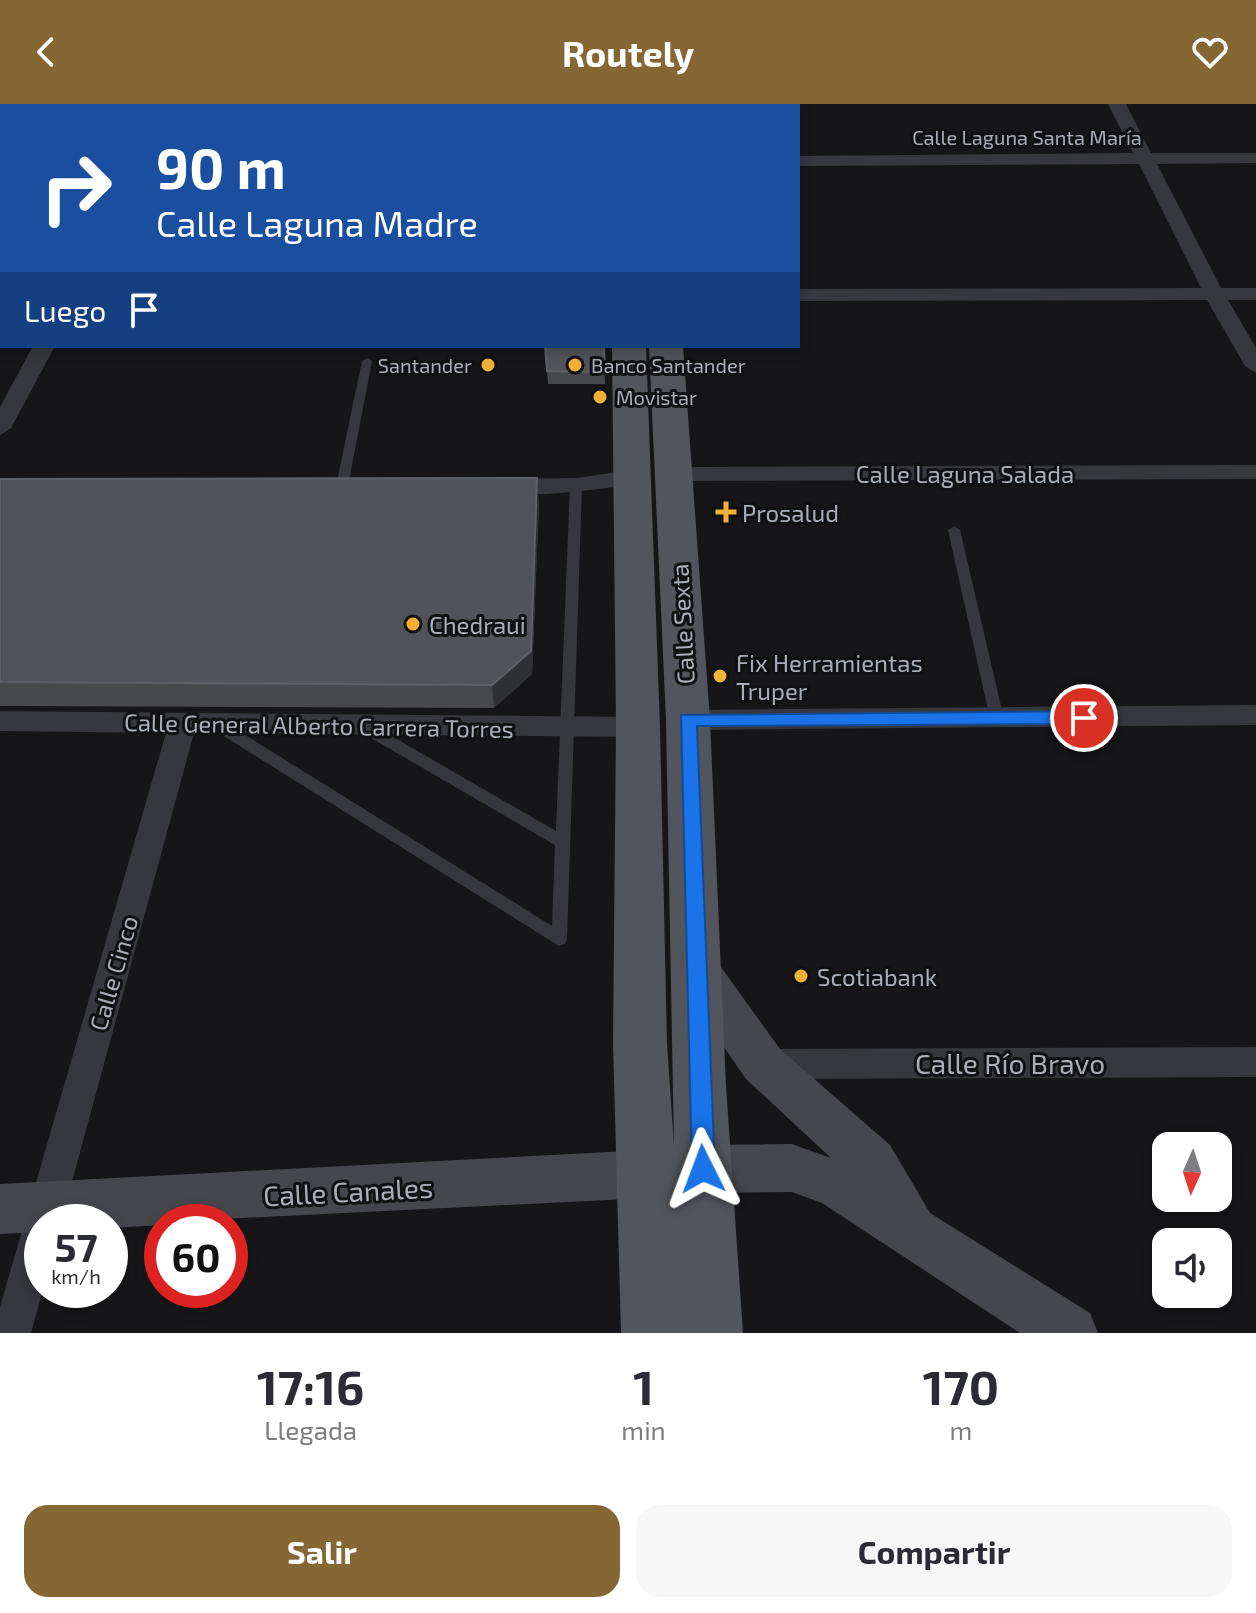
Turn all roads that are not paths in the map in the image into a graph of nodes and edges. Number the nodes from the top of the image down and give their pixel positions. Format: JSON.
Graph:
{"nodes":[{"id":1,"x":1117,"y":104,"type":"edge"},
{"id":2,"x":1144,"y":158,"type":"junction"},
{"id":3,"x":1256,"y":158,"type":"edge"},
{"id":4,"x":800,"y":161,"type":"edge"},
{"id":5,"x":1214,"y":294,"type":"junction"},
{"id":6,"x":1256,"y":294,"type":"edge"},
{"id":7,"x":800,"y":295,"type":"edge"},
{"id":8,"x":43,"y":348,"type":"edge"},
{"id":9,"x":629,"y":348,"type":"edge"},
{"id":10,"x":666,"y":348,"type":"edge"},
{"id":11,"x":367,"y":361,"type":"dead end"},
{"id":12,"x":1256,"y":366,"type":"edge"},
{"id":13,"x":0,"y":428,"type":"edge"},
{"id":14,"x":1256,"y":472,"type":"edge"},
{"id":15,"x":652,"y":476,"type":"junction"},
{"id":16,"x":576,"y":485,"type":"junction"},
{"id":17,"x":311,"y":486,"type":"edge"},
{"id":18,"x":350,"y":486,"type":"joint"},
{"id":19,"x":483,"y":486,"type":"edge"},
{"id":20,"x":954,"y":530,"type":"dead end"},
{"id":21,"x":1256,"y":715,"type":"edge"},
{"id":22,"x":997,"y":719,"type":"junction"},
{"id":23,"x":688,"y":720,"type":"junction"},
{"id":24,"x":0,"y":721,"type":"edge"},
{"id":25,"x":183,"y":723,"type":"junction"},
{"id":26,"x":216,"y":724,"type":"junction"},
{"id":27,"x":363,"y":726,"type":"junction"},
{"id":28,"x":638,"y":727,"type":"junction"},
{"id":29,"x":566,"y":729,"type":"junction"},
{"id":30,"x":564,"y":843,"type":"junction"},
{"id":31,"x":697,"y":970,"type":"junction"},
{"id":32,"x":1256,"y":1062,"type":"edge"},
{"id":33,"x":763,"y":1064,"type":"junction"},
{"id":34,"x":676,"y":1172,"type":"junction"},
{"id":35,"x":37,"y":1204,"type":"edge"},
{"id":36,"x":128,"y":1209,"type":"edge"},
{"id":37,"x":910,"y":1228,"type":"junction"},
{"id":38,"x":24,"y":1266,"type":"edge"},
{"id":39,"x":12,"y":1333,"type":"edge"},
{"id":40,"x":652,"y":1333,"type":"edge"},
{"id":41,"x":712,"y":1333,"type":"edge"},
{"id":42,"x":1070,"y":1333,"type":"edge"}],
"edges":[{"from":1,"to":2,"type":"street"},
{"from":2,"to":3,"type":"street","name":"Calle Laguna Santa María"},
{"from":2,"to":4,"type":"street","name":"Calle Laguna Santa María"},
{"from":2,"to":5,"type":"street"},
{"from":5,"to":6,"type":"street"},
{"from":5,"to":7,"type":"street"},
{"from":5,"to":12,"type":"street"},
{"from":8,"to":13,"type":"street"},
{"from":9,"to":15,"type":"main road","name":"Calle Sexta"},
{"from":10,"to":15,"type":"main road","name":"Calle Sexta"},
{"from":11,"to":18,"type":"lane"},
{"from":14,"to":15,"type":"street","name":"Calle Laguna Salada"},
{"from":15,"to":16,"type":"street","name":"Calle Laguna Salada"},
{"from":15,"to":23,"type":"main road","name":"Calle Sexta"},
{"from":15,"to":28,"type":"main road","name":"Calle Sexta"},
{"from":16,"to":19,"type":"street","name":"Calle Laguna Salada"},
{"from":16,"to":29,"type":"lane"},
{"from":17,"to":18,"type":"street"},
{"from":20,"to":22,"type":"lane"},
{"from":21,"to":22,"type":"street"},
{"from":22,"to":23,"type":"street"},
{"from":23,"to":31,"type":"main road","name":"Calle Sexta"},
{"from":24,"to":25,"type":"street","name":"Calle General Alberto Carrera Torres"},
{"from":25,"to":26,"type":"street","name":"Calle General Alberto Carrera Torres"},
{"from":25,"to":35,"type":"street","name":"Calle Cinco"},
{"from":26,"to":27,"type":"street","name":"Calle General Alberto Carrera Torres"},
{"from":26,"to":30,"type":"lane"},
{"from":27,"to":29,"type":"street","name":"Calle General Alberto Carrera Torres"},
{"from":27,"to":30,"type":"lane"},
{"from":28,"to":29,"type":"street","name":"Calle General Alberto Carrera Torres"},
{"from":28,"to":34,"type":"main road","name":"Calle Sexta"},
{"from":29,"to":30,"type":"lane"},
{"from":31,"to":33,"type":"main road"},
{"from":31,"to":34,"type":"main road","name":"Calle Sexta"},
{"from":32,"to":33,"type":"street","name":"Calle Río Bravo"},
{"from":33,"to":37,"type":"main road"},
{"from":34,"to":36,"type":"main road","name":"Calle Canales"},
{"from":34,"to":37,"type":"main road","name":"Calle Canales"},
{"from":34,"to":40,"type":"main road","name":"Calle Sexta"},
{"from":34,"to":41,"type":"main road","name":"Calle Sexta"},
{"from":37,"to":42,"type":"main road","name":"Calle Canales"},
{"from":38,"to":39,"type":"street","name":"Calle Cinco"}]}
